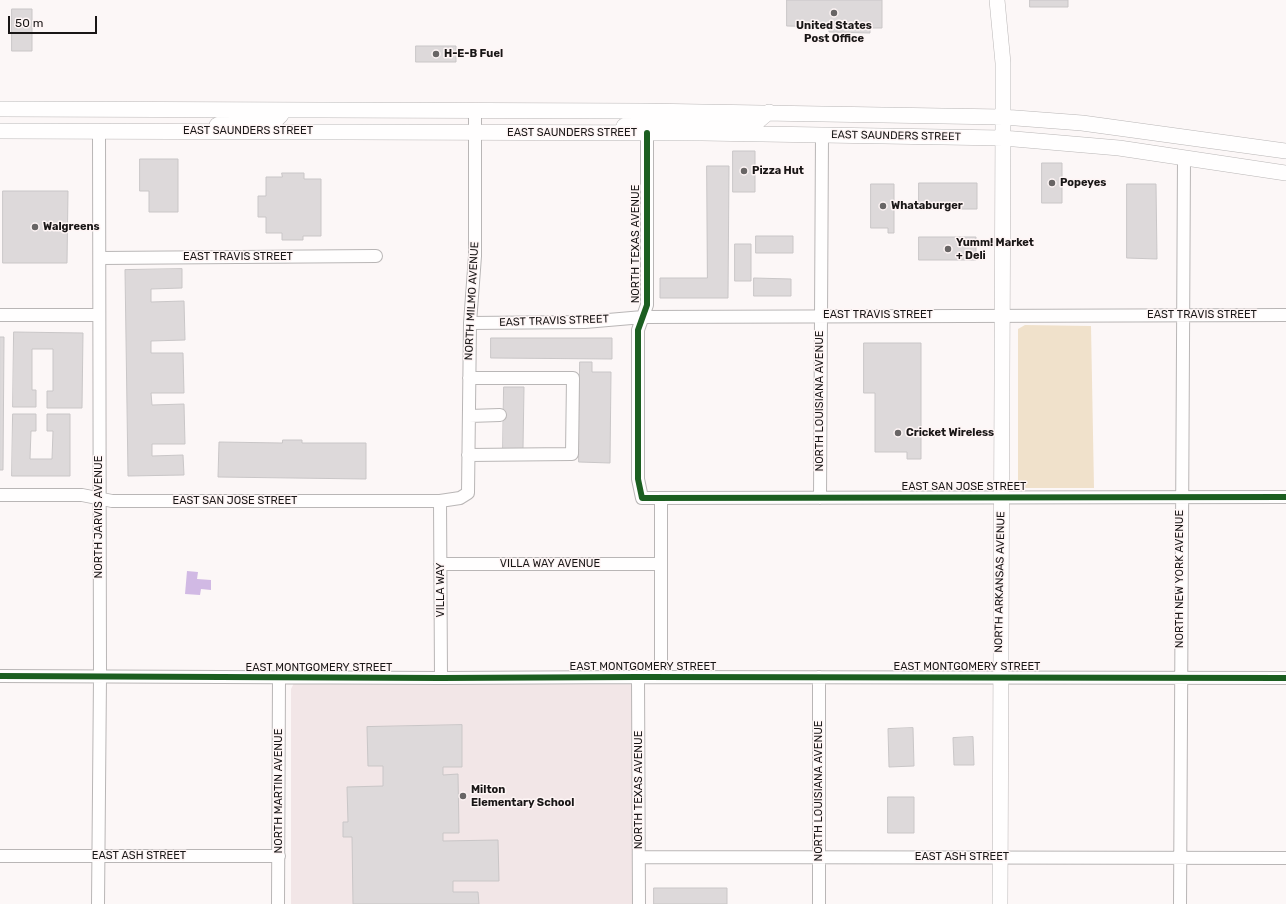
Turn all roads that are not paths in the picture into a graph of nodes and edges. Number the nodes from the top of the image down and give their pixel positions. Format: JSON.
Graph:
{"nodes":[{"id":1,"x":997,"y":0,"type":"edge"},
{"id":2,"x":0,"y":109,"type":"edge"},
{"id":3,"x":288,"y":110,"type":"junction"},
{"id":4,"x":475,"y":110,"type":"junction"},
{"id":5,"x":769,"y":112,"type":"junction"},
{"id":6,"x":1003,"y":117,"type":"junction"},
{"id":7,"x":0,"y":131,"type":"edge"},
{"id":8,"x":99,"y":131,"type":"junction"},
{"id":9,"x":213,"y":131,"type":"junction"},
{"id":10,"x":475,"y":132,"type":"junction"},
{"id":11,"x":609,"y":133,"type":"junction"},
{"id":12,"x":646,"y":133,"type":"junction"},
{"id":13,"x":822,"y":135,"type":"junction"},
{"id":14,"x":1003,"y":138,"type":"junction"},
{"id":15,"x":1286,"y":151,"type":"edge"},
{"id":16,"x":1184,"y":158,"type":"junction"},
{"id":17,"x":1286,"y":173,"type":"edge"},
{"id":18,"x":376,"y":256,"type":"dead end"},
{"id":19,"x":100,"y":258,"type":"junction"},
{"id":20,"x":0,"y":315,"type":"edge"},
{"id":21,"x":99,"y":315,"type":"junction"},
{"id":22,"x":821,"y":315,"type":"junction"},
{"id":23,"x":1182,"y":315,"type":"junction"},
{"id":24,"x":1286,"y":315,"type":"edge"},
{"id":25,"x":1002,"y":316,"type":"junction"},
{"id":26,"x":643,"y":317,"type":"junction"},
{"id":27,"x":470,"y":323,"type":"junction"},
{"id":28,"x":469,"y":378,"type":"junction"},
{"id":29,"x":500,"y":415,"type":"dead end"},
{"id":30,"x":469,"y":416,"type":"junction"},
{"id":31,"x":468,"y":455,"type":"junction"},
{"id":32,"x":468,"y":493,"type":"joint"},
{"id":33,"x":0,"y":495,"type":"edge"},
{"id":34,"x":1001,"y":497,"type":"junction"},
{"id":35,"x":1181,"y":497,"type":"junction"},
{"id":36,"x":1286,"y":497,"type":"edge"},
{"id":37,"x":642,"y":498,"type":"joint"},
{"id":38,"x":661,"y":498,"type":"junction"},
{"id":39,"x":820,"y":498,"type":"junction"},
{"id":40,"x":99,"y":499,"type":"junction"},
{"id":41,"x":440,"y":501,"type":"junction"},
{"id":42,"x":440,"y":564,"type":"junction"},
{"id":43,"x":660,"y":564,"type":"junction"},
{"id":44,"x":0,"y":676,"type":"edge"},
{"id":45,"x":100,"y":677,"type":"junction"},
{"id":46,"x":279,"y":677,"type":"junction"},
{"id":47,"x":638,"y":677,"type":"junction"},
{"id":48,"x":661,"y":677,"type":"junction"},
{"id":49,"x":819,"y":677,"type":"junction"},
{"id":50,"x":441,"y":678,"type":"junction"},
{"id":51,"x":999,"y":678,"type":"junction"},
{"id":52,"x":1180,"y":678,"type":"junction"},
{"id":53,"x":1286,"y":678,"type":"edge"},
{"id":54,"x":0,"y":856,"type":"edge"},
{"id":55,"x":98,"y":856,"type":"junction"},
{"id":56,"x":279,"y":856,"type":"junction"},
{"id":57,"x":639,"y":857,"type":"junction"},
{"id":58,"x":819,"y":857,"type":"junction"},
{"id":59,"x":1000,"y":857,"type":"junction"},
{"id":60,"x":1180,"y":858,"type":"junction"},
{"id":61,"x":1286,"y":858,"type":"edge"},
{"id":62,"x":98,"y":904,"type":"edge"},
{"id":63,"x":278,"y":904,"type":"edge"},
{"id":64,"x":639,"y":904,"type":"edge"},
{"id":65,"x":819,"y":904,"type":"edge"},
{"id":66,"x":1000,"y":904,"type":"edge"},
{"id":67,"x":1180,"y":904,"type":"edge"}],
"edges":[{"from":1,"to":6,"type":"main road","name":"NORTH ARKANSAS AVENUE"},
{"from":2,"to":3,"type":"main road","name":"EAST SAUNDERS STREET"},
{"from":3,"to":4,"type":"main road","name":"EAST SAUNDERS STREET"},
{"from":3,"to":9,"type":"main road"},
{"from":4,"to":5,"type":"main road","name":"EAST SAUNDERS STREET"},
{"from":4,"to":10,"type":"street","name":"NORTH MILMO AVENUE"},
{"from":5,"to":6,"type":"main road","name":"EAST SAUNDERS STREET"},
{"from":5,"to":11,"type":"main road"},
{"from":6,"to":14,"type":"main road","name":"NORTH ARKANSAS AVENUE"},
{"from":6,"to":15,"type":"main road","name":"EAST SAUNDERS STREET"},
{"from":7,"to":8,"type":"main road","name":"EAST SAUNDERS STREET"},
{"from":8,"to":9,"type":"main road","name":"EAST SAUNDERS STREET"},
{"from":8,"to":19,"type":"street","name":"NORTH JARVIS AVENUE"},
{"from":9,"to":10,"type":"main road","name":"EAST SAUNDERS STREET"},
{"from":10,"to":11,"type":"main road","name":"EAST SAUNDERS STREET"},
{"from":10,"to":27,"type":"street","name":"NORTH MILMO AVENUE"},
{"from":11,"to":12,"type":"main road","name":"EAST SAUNDERS STREET"},
{"from":12,"to":13,"type":"main road","name":"EAST SAUNDERS STREET"},
{"from":12,"to":26,"type":"street","name":"NORTH TEXAS AVENUE"},
{"from":13,"to":14,"type":"main road","name":"EAST SAUNDERS STREET"},
{"from":13,"to":22,"type":"street","name":"NORTH LOUISIANA AVENUE"},
{"from":14,"to":16,"type":"main road","name":"EAST SAUNDERS STREET"},
{"from":14,"to":25,"type":"main road","name":"NORTH ARKANSAS AVENUE"},
{"from":16,"to":17,"type":"main road","name":"EAST SAUNDERS STREET"},
{"from":16,"to":23,"type":"street","name":"NORTH NEW YORK AVENUE"},
{"from":18,"to":19,"type":"street","name":"EAST TRAVIS STREET"},
{"from":19,"to":21,"type":"street","name":"NORTH JARVIS AVENUE"},
{"from":20,"to":21,"type":"street"},
{"from":21,"to":40,"type":"street","name":"NORTH JARVIS AVENUE"},
{"from":22,"to":25,"type":"street","name":"EAST TRAVIS STREET"},
{"from":22,"to":26,"type":"street","name":"EAST TRAVIS STREET"},
{"from":22,"to":39,"type":"street","name":"NORTH LOUISIANA AVENUE"},
{"from":23,"to":24,"type":"street","name":"EAST TRAVIS STREET"},
{"from":23,"to":25,"type":"street","name":"EAST TRAVIS STREET"},
{"from":23,"to":35,"type":"street","name":"NORTH NEW YORK AVENUE"},
{"from":25,"to":34,"type":"main road","name":"NORTH ARKANSAS AVENUE"},
{"from":26,"to":27,"type":"street","name":"EAST TRAVIS STREET"},
{"from":26,"to":37,"type":"street","name":"NORTH TEXAS AVENUE"},
{"from":27,"to":28,"type":"street","name":"NORTH MILMO AVENUE"},
{"from":28,"to":30,"type":"street","name":"NORTH MILMO AVENUE"},
{"from":28,"to":31,"type":"street"},
{"from":29,"to":30,"type":"street"},
{"from":30,"to":31,"type":"street","name":"NORTH MILMO AVENUE"},
{"from":31,"to":32,"type":"street","name":"NORTH MILMO AVENUE"},
{"from":32,"to":41,"type":"street","name":"EAST SAN JOSE STREET"},
{"from":33,"to":40,"type":"street","name":"EAST SAN JOSE STREET"},
{"from":34,"to":35,"type":"street","name":"EAST SAN JOSE STREET"},
{"from":34,"to":39,"type":"street","name":"EAST SAN JOSE STREET"},
{"from":34,"to":51,"type":"main road","name":"NORTH ARKANSAS AVENUE"},
{"from":35,"to":36,"type":"street","name":"EAST SAN JOSE STREET"},
{"from":35,"to":52,"type":"street","name":"NORTH NEW YORK AVENUE"},
{"from":37,"to":38,"type":"street","name":"EAST SAN JOSE STREET"},
{"from":38,"to":39,"type":"street","name":"EAST SAN JOSE STREET"},
{"from":38,"to":43,"type":"street"},
{"from":40,"to":41,"type":"street","name":"EAST SAN JOSE STREET"},
{"from":40,"to":45,"type":"street","name":"NORTH JARVIS AVENUE"},
{"from":41,"to":42,"type":"street","name":"VILLA WAY"},
{"from":42,"to":43,"type":"street","name":"VILLA WAY AVENUE"},
{"from":42,"to":50,"type":"street","name":"VILLA WAY"},
{"from":43,"to":48,"type":"street"},
{"from":44,"to":45,"type":"street","name":"EAST MONTGOMERY STREET"},
{"from":45,"to":46,"type":"street","name":"EAST MONTGOMERY STREET"},
{"from":45,"to":55,"type":"street","name":"NORTH JARVIS AVENUE"},
{"from":46,"to":50,"type":"street","name":"EAST MONTGOMERY STREET"},
{"from":46,"to":56,"type":"street","name":"NORTH MARTIN AVENUE"},
{"from":47,"to":48,"type":"street","name":"EAST MONTGOMERY STREET"},
{"from":47,"to":50,"type":"street","name":"EAST MONTGOMERY STREET"},
{"from":47,"to":57,"type":"street","name":"NORTH TEXAS AVENUE"},
{"from":48,"to":49,"type":"street","name":"EAST MONTGOMERY STREET"},
{"from":49,"to":51,"type":"street","name":"EAST MONTGOMERY STREET"},
{"from":49,"to":58,"type":"street","name":"NORTH LOUISIANA AVENUE"},
{"from":51,"to":52,"type":"street","name":"EAST MONTGOMERY STREET"},
{"from":51,"to":59,"type":"main road","name":"NORTH ARKANSAS AVENUE"},
{"from":52,"to":53,"type":"street","name":"EAST MONTGOMERY STREET"},
{"from":52,"to":60,"type":"street","name":"NORTH NEW YORK AVENUE"},
{"from":54,"to":55,"type":"street","name":"EAST ASH STREET"},
{"from":55,"to":56,"type":"street","name":"EAST ASH STREET"},
{"from":55,"to":62,"type":"street","name":"NORTH JARVIS AVENUE"},
{"from":56,"to":63,"type":"street","name":"NORTH MARTIN AVENUE"},
{"from":57,"to":58,"type":"street","name":"EAST ASH STREET"},
{"from":57,"to":64,"type":"street","name":"NORTH TEXAS AVENUE"},
{"from":58,"to":59,"type":"street","name":"EAST ASH STREET"},
{"from":58,"to":65,"type":"street","name":"NORTH LOUISIANA AVENUE"},
{"from":59,"to":60,"type":"street","name":"EAST ASH STREET"},
{"from":59,"to":66,"type":"main road","name":"NORTH ARKANSAS AVENUE"},
{"from":60,"to":61,"type":"street","name":"EAST ASH STREET"},
{"from":60,"to":67,"type":"street","name":"NORTH NEW YORK AVENUE"}]}
